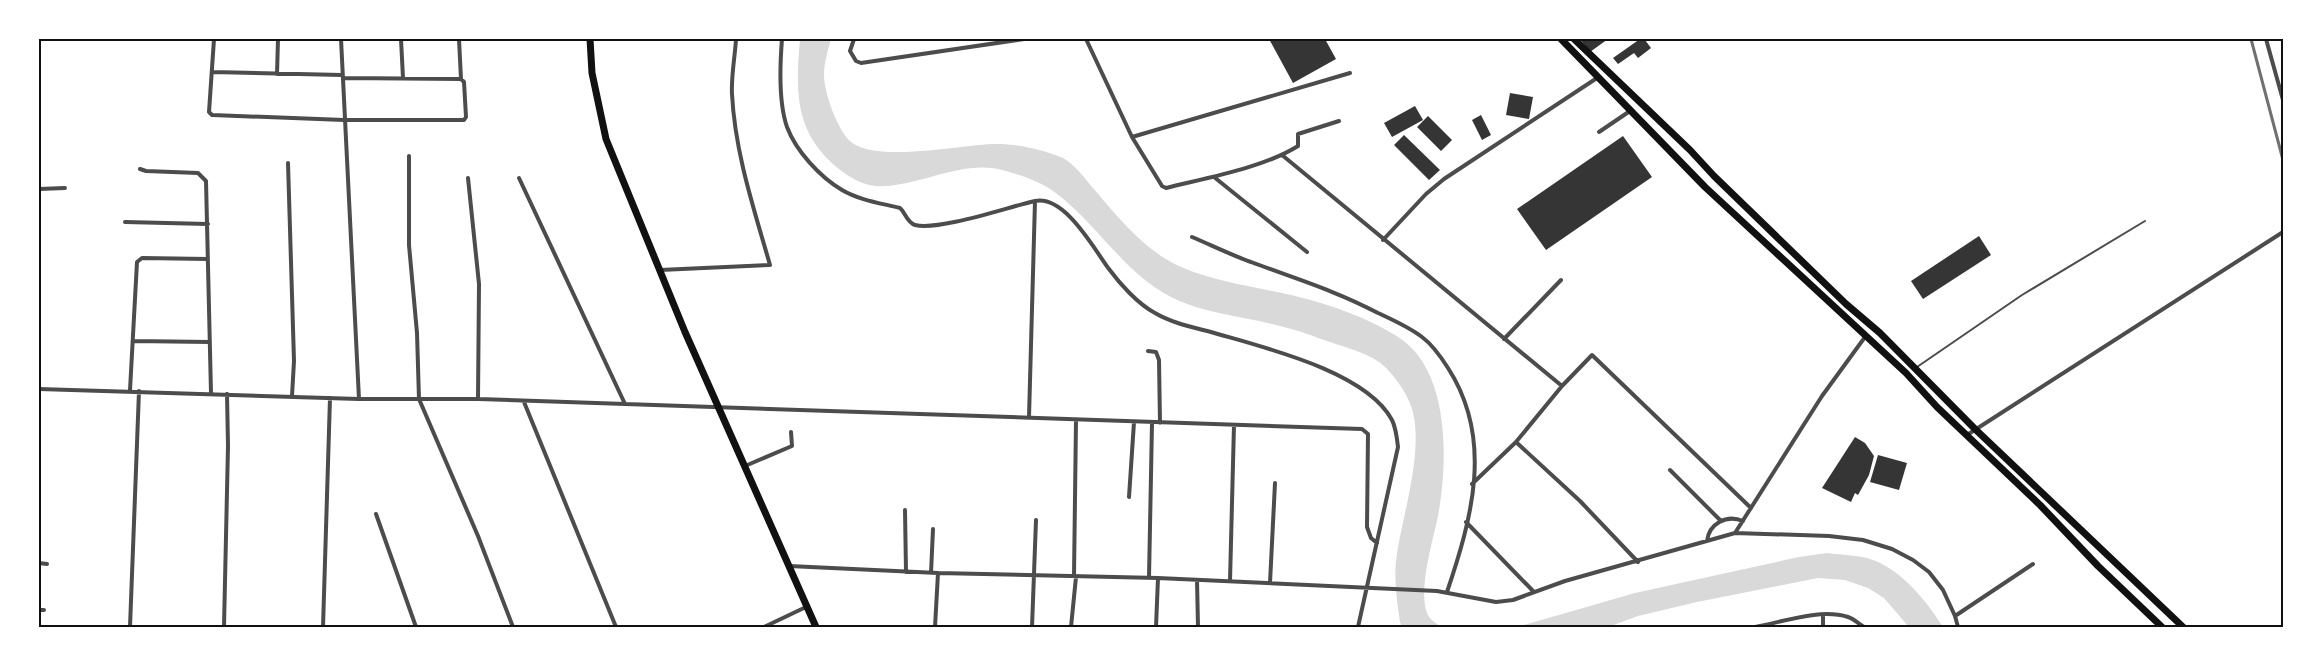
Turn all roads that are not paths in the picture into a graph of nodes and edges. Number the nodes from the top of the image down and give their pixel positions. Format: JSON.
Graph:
{"nodes":[{"id":1,"x":214,"y":39,"type":"edge"},
{"id":2,"x":278,"y":39,"type":"edge"},
{"id":3,"x":341,"y":39,"type":"edge"},
{"id":4,"x":401,"y":39,"type":"edge"},
{"id":5,"x":459,"y":39,"type":"edge"},
{"id":6,"x":590,"y":39,"type":"edge"},
{"id":7,"x":736,"y":39,"type":"edge"},
{"id":8,"x":782,"y":39,"type":"edge"},
{"id":9,"x":854,"y":39,"type":"edge"},
{"id":10,"x":1024,"y":39,"type":"edge"},
{"id":11,"x":1086,"y":39,"type":"edge"},
{"id":12,"x":1561,"y":39,"type":"edge"},
{"id":13,"x":1574,"y":39,"type":"edge"},
{"id":14,"x":2266,"y":39,"type":"edge"},
{"id":15,"x":213,"y":72,"type":"junction"},
{"id":16,"x":1350,"y":73,"type":"dead end"},
{"id":17,"x":277,"y":74,"type":"junction"},
{"id":18,"x":343,"y":77,"type":"junction"},
{"id":19,"x":403,"y":78,"type":"junction"},
{"id":20,"x":1597,"y":78,"type":"junction"},
{"id":21,"x":461,"y":79,"type":"junction"},
{"id":22,"x":2282,"y":93,"type":"edge"},
{"id":23,"x":2283,"y":100,"type":"edge"},
{"id":24,"x":1630,"y":111,"type":"junction"},
{"id":25,"x":344,"y":120,"type":"junction"},
{"id":26,"x":1339,"y":121,"type":"dead end"},
{"id":27,"x":1599,"y":132,"type":"dead end"},
{"id":28,"x":1132,"y":137,"type":"junction"},
{"id":29,"x":1282,"y":155,"type":"junction"},
{"id":30,"x":409,"y":156,"type":"dead end"},
{"id":31,"x":288,"y":163,"type":"dead end"},
{"id":32,"x":140,"y":169,"type":"dead end"},
{"id":33,"x":1214,"y":177,"type":"junction"},
{"id":34,"x":468,"y":178,"type":"dead end"},
{"id":35,"x":519,"y":178,"type":"dead end"},
{"id":36,"x":65,"y":188,"type":"dead end"},
{"id":37,"x":39,"y":189,"type":"edge"},
{"id":38,"x":1035,"y":201,"type":"junction"},
{"id":39,"x":2145,"y":221,"type":"dead end"},
{"id":40,"x":126,"y":222,"type":"dead end"},
{"id":41,"x":208,"y":224,"type":"junction"},
{"id":42,"x":2283,"y":232,"type":"edge"},
{"id":43,"x":1191,"y":237,"type":"dead end"},
{"id":44,"x":1383,"y":240,"type":"junction"},
{"id":45,"x":1307,"y":252,"type":"dead end"},
{"id":46,"x":208,"y":259,"type":"junction"},
{"id":47,"x":659,"y":270,"type":"junction"},
{"id":48,"x":1561,"y":280,"type":"dead end"},
{"id":49,"x":1865,"y":337,"type":"junction"},
{"id":50,"x":1504,"y":339,"type":"junction"},
{"id":51,"x":133,"y":341,"type":"junction"},
{"id":52,"x":210,"y":342,"type":"junction"},
{"id":53,"x":1148,"y":351,"type":"dead end"},
{"id":54,"x":1915,"y":368,"type":"junction"},
{"id":55,"x":1562,"y":386,"type":"junction"},
{"id":56,"x":39,"y":389,"type":"edge"},
{"id":57,"x":130,"y":390,"type":"junction"},
{"id":58,"x":139,"y":391,"type":"junction"},
{"id":59,"x":211,"y":393,"type":"junction"},
{"id":60,"x":227,"y":394,"type":"junction"},
{"id":61,"x":292,"y":396,"type":"junction"},
{"id":62,"x":330,"y":398,"type":"junction"},
{"id":63,"x":359,"y":399,"type":"junction"},
{"id":64,"x":418,"y":399,"type":"junction"},
{"id":65,"x":478,"y":399,"type":"junction"},
{"id":66,"x":524,"y":402,"type":"junction"},
{"id":67,"x":625,"y":404,"type":"junction"},
{"id":68,"x":718,"y":407,"type":"junction"},
{"id":69,"x":1029,"y":417,"type":"junction"},
{"id":70,"x":1076,"y":420,"type":"junction"},
{"id":71,"x":1134,"y":422,"type":"junction"},
{"id":72,"x":1152,"y":423,"type":"junction"},
{"id":73,"x":1160,"y":423,"type":"junction"},
{"id":74,"x":1234,"y":425,"type":"junction"},
{"id":75,"x":1975,"y":429,"type":"junction"},
{"id":76,"x":791,"y":432,"type":"dead end"},
{"id":77,"x":1966,"y":435,"type":"junction"},
{"id":78,"x":1516,"y":442,"type":"junction"},
{"id":79,"x":744,"y":466,"type":"junction"},
{"id":80,"x":1670,"y":470,"type":"dead end"},
{"id":81,"x":1275,"y":483,"type":"dead end"},
{"id":82,"x":1472,"y":484,"type":"junction"},
{"id":83,"x":1129,"y":498,"type":"dead end"},
{"id":84,"x":1751,"y":508,"type":"junction"},
{"id":85,"x":905,"y":510,"type":"dead end"},
{"id":86,"x":376,"y":514,"type":"dead end"},
{"id":87,"x":1036,"y":520,"type":"dead end"},
{"id":88,"x":1721,"y":521,"type":"junction"},
{"id":89,"x":1743,"y":521,"type":"junction"},
{"id":90,"x":1466,"y":522,"type":"junction"},
{"id":91,"x":933,"y":529,"type":"dead end"},
{"id":92,"x":1735,"y":533,"type":"junction"},
{"id":93,"x":1707,"y":541,"type":"junction"},
{"id":94,"x":1377,"y":543,"type":"junction"},
{"id":95,"x":1638,"y":562,"type":"junction"},
{"id":96,"x":39,"y":563,"type":"edge"},
{"id":97,"x":47,"y":564,"type":"dead end"},
{"id":98,"x":2033,"y":564,"type":"dead end"},
{"id":99,"x":789,"y":566,"type":"junction"},
{"id":100,"x":906,"y":572,"type":"junction"},
{"id":101,"x":931,"y":573,"type":"junction"},
{"id":102,"x":938,"y":573,"type":"junction"},
{"id":103,"x":1034,"y":575,"type":"junction"},
{"id":104,"x":1075,"y":577,"type":"junction"},
{"id":105,"x":1149,"y":578,"type":"junction"},
{"id":106,"x":1158,"y":578,"type":"junction"},
{"id":107,"x":1197,"y":580,"type":"junction"},
{"id":108,"x":1230,"y":581,"type":"junction"},
{"id":109,"x":1270,"y":583,"type":"junction"},
{"id":110,"x":1366,"y":589,"type":"junction"},
{"id":111,"x":1447,"y":592,"type":"junction"},
{"id":112,"x":1534,"y":592,"type":"junction"},
{"id":113,"x":807,"y":607,"type":"junction"},
{"id":114,"x":1823,"y":615,"type":"junction"},
{"id":115,"x":1955,"y":616,"type":"junction"},
{"id":116,"x":130,"y":627,"type":"edge"},
{"id":117,"x":224,"y":627,"type":"edge"},
{"id":118,"x":323,"y":627,"type":"edge"},
{"id":119,"x":416,"y":627,"type":"edge"},
{"id":120,"x":513,"y":627,"type":"edge"},
{"id":121,"x":616,"y":627,"type":"edge"},
{"id":122,"x":764,"y":627,"type":"edge"},
{"id":123,"x":816,"y":627,"type":"edge"},
{"id":124,"x":935,"y":627,"type":"edge"},
{"id":125,"x":1032,"y":627,"type":"edge"},
{"id":126,"x":1071,"y":627,"type":"edge"},
{"id":127,"x":1156,"y":627,"type":"edge"},
{"id":128,"x":1198,"y":627,"type":"edge"},
{"id":129,"x":1358,"y":627,"type":"edge"},
{"id":130,"x":1755,"y":627,"type":"edge"},
{"id":131,"x":1823,"y":627,"type":"edge"},
{"id":132,"x":1864,"y":627,"type":"edge"},
{"id":133,"x":1958,"y":627,"type":"edge"},
{"id":134,"x":2162,"y":627,"type":"edge"},
{"id":135,"x":2183,"y":627,"type":"edge"}],
"edges":[{"from":1,"to":15,"type":"street"},
{"from":2,"to":17,"type":"street"},
{"from":3,"to":18,"type":"street"},
{"from":4,"to":19,"type":"street"},
{"from":5,"to":21,"type":"street"},
{"from":6,"to":47,"type":"main road"},
{"from":7,"to":47,"type":"street"},
{"from":8,"to":38,"type":"street"},
{"from":9,"to":10,"type":"street"},
{"from":11,"to":28,"type":"street"},
{"from":12,"to":20,"type":"main road"},
{"from":13,"to":54,"type":"main road"},
{"from":14,"to":22,"type":"street"},
{"from":15,"to":17,"type":"street"},
{"from":15,"to":25,"type":"street"},
{"from":16,"to":28,"type":"street"},
{"from":17,"to":18,"type":"street"},
{"from":18,"to":19,"type":"street"},
{"from":18,"to":25,"type":"street"},
{"from":19,"to":21,"type":"street"},
{"from":20,"to":24,"type":"main road"},
{"from":20,"to":44,"type":"street"},
{"from":21,"to":25,"type":"street"},
{"from":22,"to":23,"type":"street"},
{"from":24,"to":27,"type":"street"},
{"from":24,"to":49,"type":"main road"},
{"from":25,"to":63,"type":"street"},
{"from":26,"to":29,"type":"street"},
{"from":28,"to":33,"type":"street"},
{"from":29,"to":33,"type":"street"},
{"from":29,"to":44,"type":"street"},
{"from":30,"to":64,"type":"street"},
{"from":31,"to":61,"type":"street"},
{"from":32,"to":41,"type":"street"},
{"from":33,"to":45,"type":"street"},
{"from":34,"to":65,"type":"street"},
{"from":35,"to":67,"type":"street"},
{"from":36,"to":37,"type":"street"},
{"from":38,"to":69,"type":"street"},
{"from":38,"to":94,"type":"street"},
{"from":39,"to":54,"type":"lane"},
{"from":40,"to":41,"type":"street"},
{"from":41,"to":46,"type":"street"},
{"from":42,"to":75,"type":"street"},
{"from":43,"to":82,"type":"street"},
{"from":44,"to":50,"type":"street"},
{"from":46,"to":51,"type":"street"},
{"from":46,"to":52,"type":"street"},
{"from":47,"to":68,"type":"main road"},
{"from":48,"to":50,"type":"street"},
{"from":49,"to":77,"type":"main road"},
{"from":49,"to":84,"type":"street"},
{"from":50,"to":55,"type":"street"},
{"from":51,"to":52,"type":"street"},
{"from":51,"to":57,"type":"street"},
{"from":52,"to":59,"type":"street"},
{"from":53,"to":73,"type":"street"},
{"from":54,"to":75,"type":"main road"},
{"from":55,"to":78,"type":"street"},
{"from":55,"to":84,"type":"street"},
{"from":56,"to":57,"type":"street"},
{"from":57,"to":58,"type":"street"},
{"from":58,"to":59,"type":"street"},
{"from":58,"to":116,"type":"street"},
{"from":59,"to":60,"type":"street"},
{"from":60,"to":61,"type":"street"},
{"from":60,"to":117,"type":"street"},
{"from":61,"to":62,"type":"street"},
{"from":62,"to":63,"type":"street"},
{"from":62,"to":118,"type":"street"},
{"from":63,"to":64,"type":"street"},
{"from":64,"to":65,"type":"street"},
{"from":64,"to":120,"type":"street"},
{"from":65,"to":66,"type":"street"},
{"from":66,"to":67,"type":"street"},
{"from":66,"to":121,"type":"street"},
{"from":67,"to":68,"type":"street"},
{"from":68,"to":69,"type":"street"},
{"from":68,"to":79,"type":"main road"},
{"from":69,"to":70,"type":"street"},
{"from":70,"to":71,"type":"street"},
{"from":70,"to":104,"type":"street"},
{"from":71,"to":72,"type":"street"},
{"from":71,"to":83,"type":"street"},
{"from":72,"to":73,"type":"street"},
{"from":72,"to":105,"type":"street"},
{"from":73,"to":74,"type":"street"},
{"from":74,"to":94,"type":"street"},
{"from":74,"to":108,"type":"street"},
{"from":75,"to":77,"type":"street"},
{"from":75,"to":135,"type":"main road"},
{"from":76,"to":79,"type":"street"},
{"from":77,"to":134,"type":"main road"},
{"from":78,"to":82,"type":"street"},
{"from":78,"to":95,"type":"street"},
{"from":79,"to":99,"type":"main road"},
{"from":80,"to":88,"type":"street"},
{"from":81,"to":109,"type":"street"},
{"from":82,"to":90,"type":"street"},
{"from":84,"to":89,"type":"street"},
{"from":85,"to":100,"type":"street"},
{"from":86,"to":119,"type":"street"},
{"from":87,"to":103,"type":"street"},
{"from":88,"to":89,"type":"street"},
{"from":88,"to":93,"type":"street"},
{"from":89,"to":92,"type":"street"},
{"from":90,"to":111,"type":"street"},
{"from":90,"to":112,"type":"street"},
{"from":91,"to":101,"type":"street"},
{"from":92,"to":93,"type":"street"},
{"from":92,"to":115,"type":"street"},
{"from":93,"to":95,"type":"street"},
{"from":94,"to":110,"type":"street"},
{"from":95,"to":112,"type":"street"},
{"from":96,"to":97,"type":"street"},
{"from":98,"to":115,"type":"street"},
{"from":99,"to":100,"type":"street"},
{"from":99,"to":113,"type":"main road"},
{"from":100,"to":101,"type":"street"},
{"from":101,"to":102,"type":"street"},
{"from":102,"to":103,"type":"street"},
{"from":102,"to":124,"type":"street"},
{"from":103,"to":104,"type":"street"},
{"from":103,"to":125,"type":"street"},
{"from":104,"to":105,"type":"street"},
{"from":104,"to":126,"type":"street"},
{"from":105,"to":106,"type":"street"},
{"from":106,"to":107,"type":"street"},
{"from":106,"to":127,"type":"street"},
{"from":107,"to":108,"type":"street"},
{"from":107,"to":128,"type":"street"},
{"from":108,"to":109,"type":"street"},
{"from":109,"to":110,"type":"street"},
{"from":110,"to":111,"type":"street"},
{"from":110,"to":129,"type":"street"},
{"from":111,"to":112,"type":"street"},
{"from":113,"to":122,"type":"street"},
{"from":113,"to":123,"type":"main road"},
{"from":114,"to":130,"type":"street"},
{"from":114,"to":131,"type":"street"},
{"from":114,"to":132,"type":"street"},
{"from":115,"to":133,"type":"street"}]}
